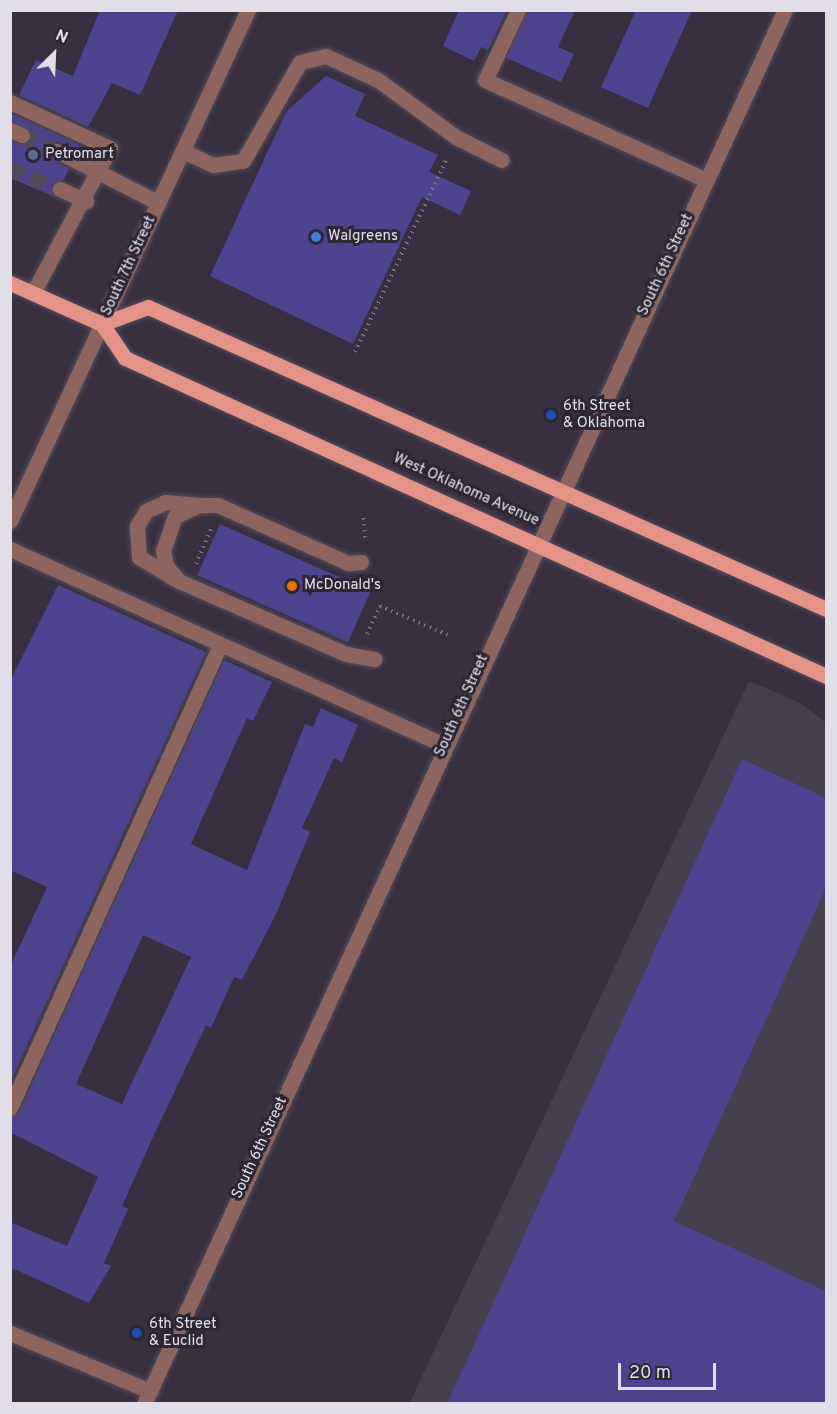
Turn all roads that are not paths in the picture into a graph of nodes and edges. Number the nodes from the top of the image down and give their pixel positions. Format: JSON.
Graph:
{"nodes":[{"id":1,"x":248,"y":10,"type":"edge"},
{"id":2,"x":518,"y":10,"type":"edge"},
{"id":3,"x":785,"y":10,"type":"edge"},
{"id":4,"x":10,"y":102,"type":"edge"},
{"id":5,"x":57,"y":151,"type":"tunnel mouth"},
{"id":6,"x":183,"y":151,"type":"junction"},
{"id":7,"x":502,"y":160,"type":"dead end"},
{"id":8,"x":99,"y":172,"type":"junction"},
{"id":9,"x":706,"y":180,"type":"junction"},
{"id":10,"x":60,"y":189,"type":"tunnel mouth"},
{"id":11,"x":86,"y":201,"type":"junction"},
{"id":12,"x":159,"y":203,"type":"junction"},
{"id":13,"x":10,"y":283,"type":"edge"},
{"id":14,"x":33,"y":293,"type":"junction"},
{"id":15,"x":102,"y":324,"type":"junction"},
{"id":16,"x":562,"y":488,"type":"junction"},
{"id":17,"x":199,"y":505,"type":"junction"},
{"id":18,"x":10,"y":521,"type":"edge"},
{"id":19,"x":537,"y":541,"type":"junction"},
{"id":20,"x":10,"y":549,"type":"edge"},
{"id":21,"x":361,"y":562,"type":"dead end"},
{"id":22,"x":179,"y":581,"type":"junction"},
{"id":23,"x":826,"y":609,"type":"edge"},
{"id":24,"x":220,"y":645,"type":"junction"},
{"id":25,"x":375,"y":658,"type":"dead end"},
{"id":26,"x":826,"y":676,"type":"edge"},
{"id":27,"x":444,"y":745,"type":"junction"},
{"id":28,"x":10,"y":1108,"type":"edge"},
{"id":29,"x":10,"y":1333,"type":"edge"},
{"id":30,"x":147,"y":1397,"type":"edge"}],
"edges":[{"from":1,"to":6,"type":"street","name":"South 7th Street"},
{"from":2,"to":9,"type":"street"},
{"from":3,"to":9,"type":"street","name":"South 6th Street"},
{"from":4,"to":8,"type":"street"},
{"from":5,"to":8,"type":"street"},
{"from":6,"to":7,"type":"street"},
{"from":6,"to":12,"type":"street","name":"South 7th Street"},
{"from":8,"to":11,"type":"street"},
{"from":8,"to":12,"type":"street"},
{"from":9,"to":16,"type":"street","name":"South 6th Street"},
{"from":10,"to":11,"type":"street"},
{"from":11,"to":14,"type":"street"},
{"from":12,"to":15,"type":"street","name":"South 7th Street"},
{"from":13,"to":14,"type":"main road"},
{"from":14,"to":15,"type":"main road"},
{"from":15,"to":16,"type":"main road"},
{"from":15,"to":18,"type":"street","name":"South 7th Street"},
{"from":15,"to":19,"type":"main road","name":"West Oklahoma Avenue"},
{"from":16,"to":19,"type":"street","name":"South 6th Street"},
{"from":16,"to":23,"type":"main road"},
{"from":17,"to":21,"type":"street"},
{"from":17,"to":22,"type":"street"},
{"from":17,"to":22,"type":"street"},
{"from":19,"to":26,"type":"main road","name":"West Oklahoma Avenue"},
{"from":19,"to":27,"type":"street","name":"South 6th Street"},
{"from":20,"to":24,"type":"street"},
{"from":22,"to":25,"type":"street"},
{"from":24,"to":27,"type":"street"},
{"from":24,"to":28,"type":"street"},
{"from":27,"to":30,"type":"street","name":"South 6th Street"},
{"from":29,"to":30,"type":"street"}]}
